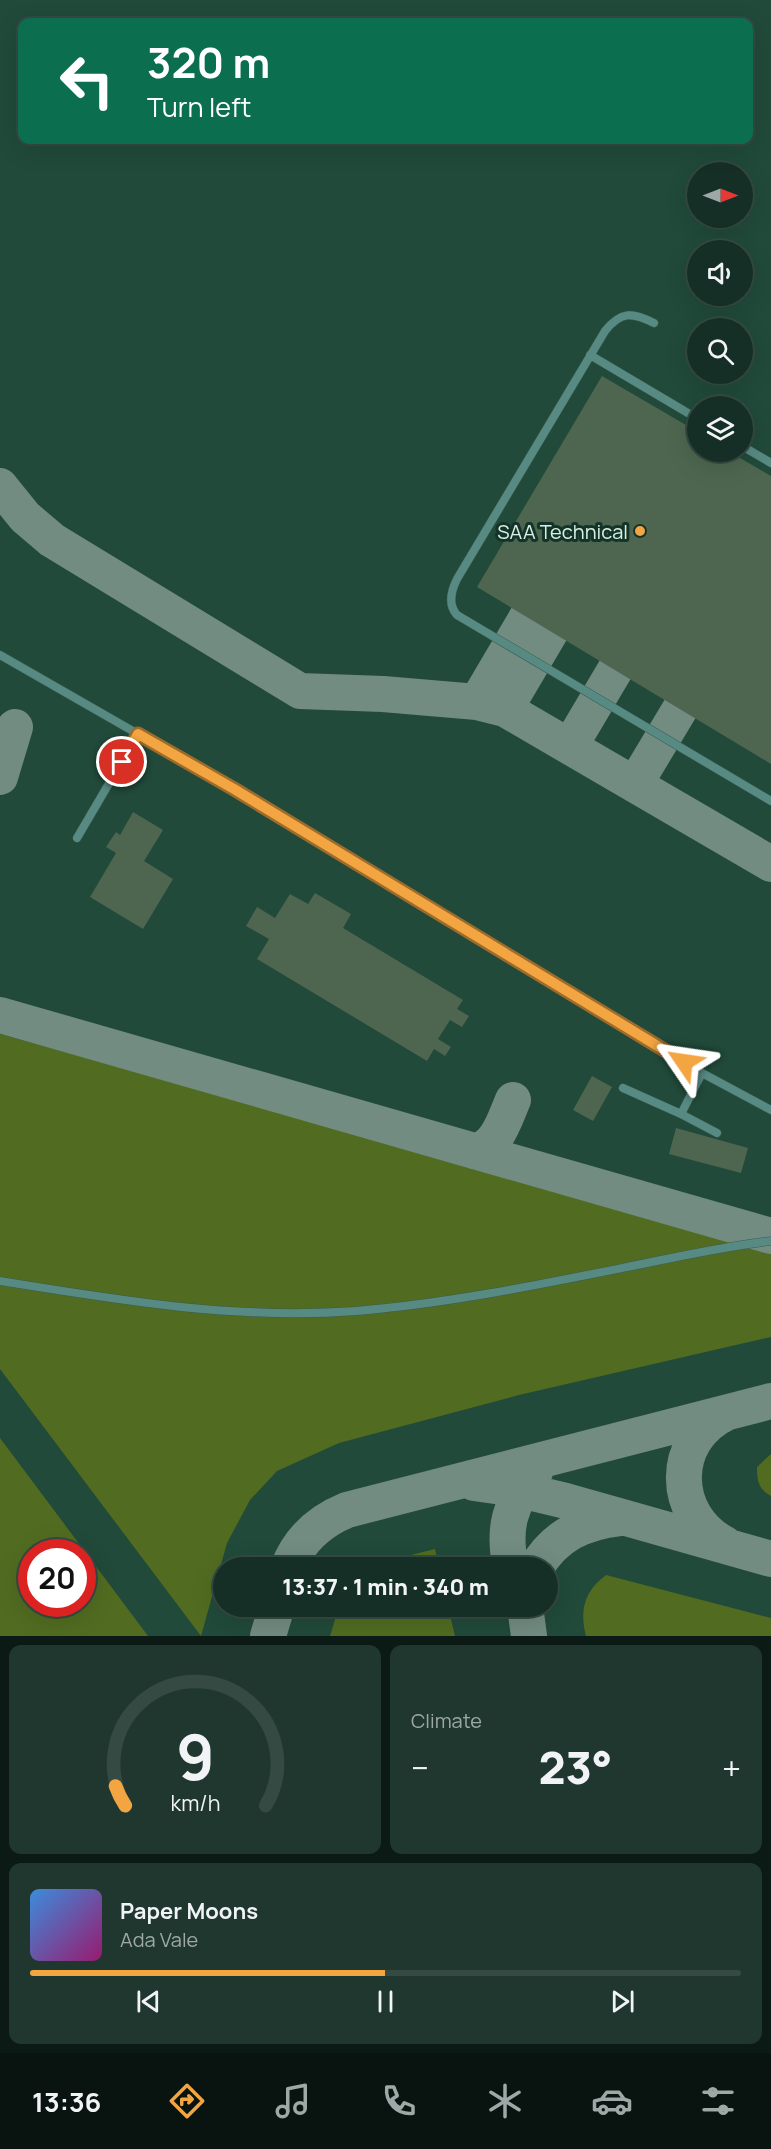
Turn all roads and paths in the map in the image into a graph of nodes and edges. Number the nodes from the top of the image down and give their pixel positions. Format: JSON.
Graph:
{"nodes":[{"id":1,"x":654,"y":323,"type":"dead end"},
{"id":2,"x":590,"y":356,"type":"junction"},
{"id":3,"x":687,"y":413,"type":"edge"},
{"id":4,"x":753,"y":452,"type":"edge"},
{"id":5,"x":771,"y":463,"type":"edge"},
{"id":6,"x":0,"y":655,"type":"edge"},
{"id":7,"x":138,"y":734,"type":"junction"},
{"id":8,"x":771,"y":801,"type":"edge"},
{"id":9,"x":77,"y":838,"type":"dead end"},
{"id":10,"x":702,"y":1073,"type":"junction"},
{"id":11,"x":623,"y":1088,"type":"dead end"},
{"id":12,"x":771,"y":1110,"type":"edge"},
{"id":13,"x":681,"y":1114,"type":"junction"},
{"id":14,"x":717,"y":1133,"type":"dead end"},
{"id":15,"x":771,"y":1241,"type":"edge"},
{"id":16,"x":0,"y":1281,"type":"edge"}],
"edges":[{"from":1,"to":2,"type":"lane"},
{"from":2,"to":3,"type":"lane"},
{"from":2,"to":8,"type":"lane"},
{"from":4,"to":5,"type":"lane"},
{"from":6,"to":7,"type":"lane"},
{"from":7,"to":9,"type":"lane"},
{"from":7,"to":10,"type":"lane"},
{"from":10,"to":12,"type":"lane"},
{"from":10,"to":13,"type":"lane"},
{"from":11,"to":13,"type":"lane"},
{"from":13,"to":14,"type":"lane"},
{"from":15,"to":16,"type":"lane"}]}
